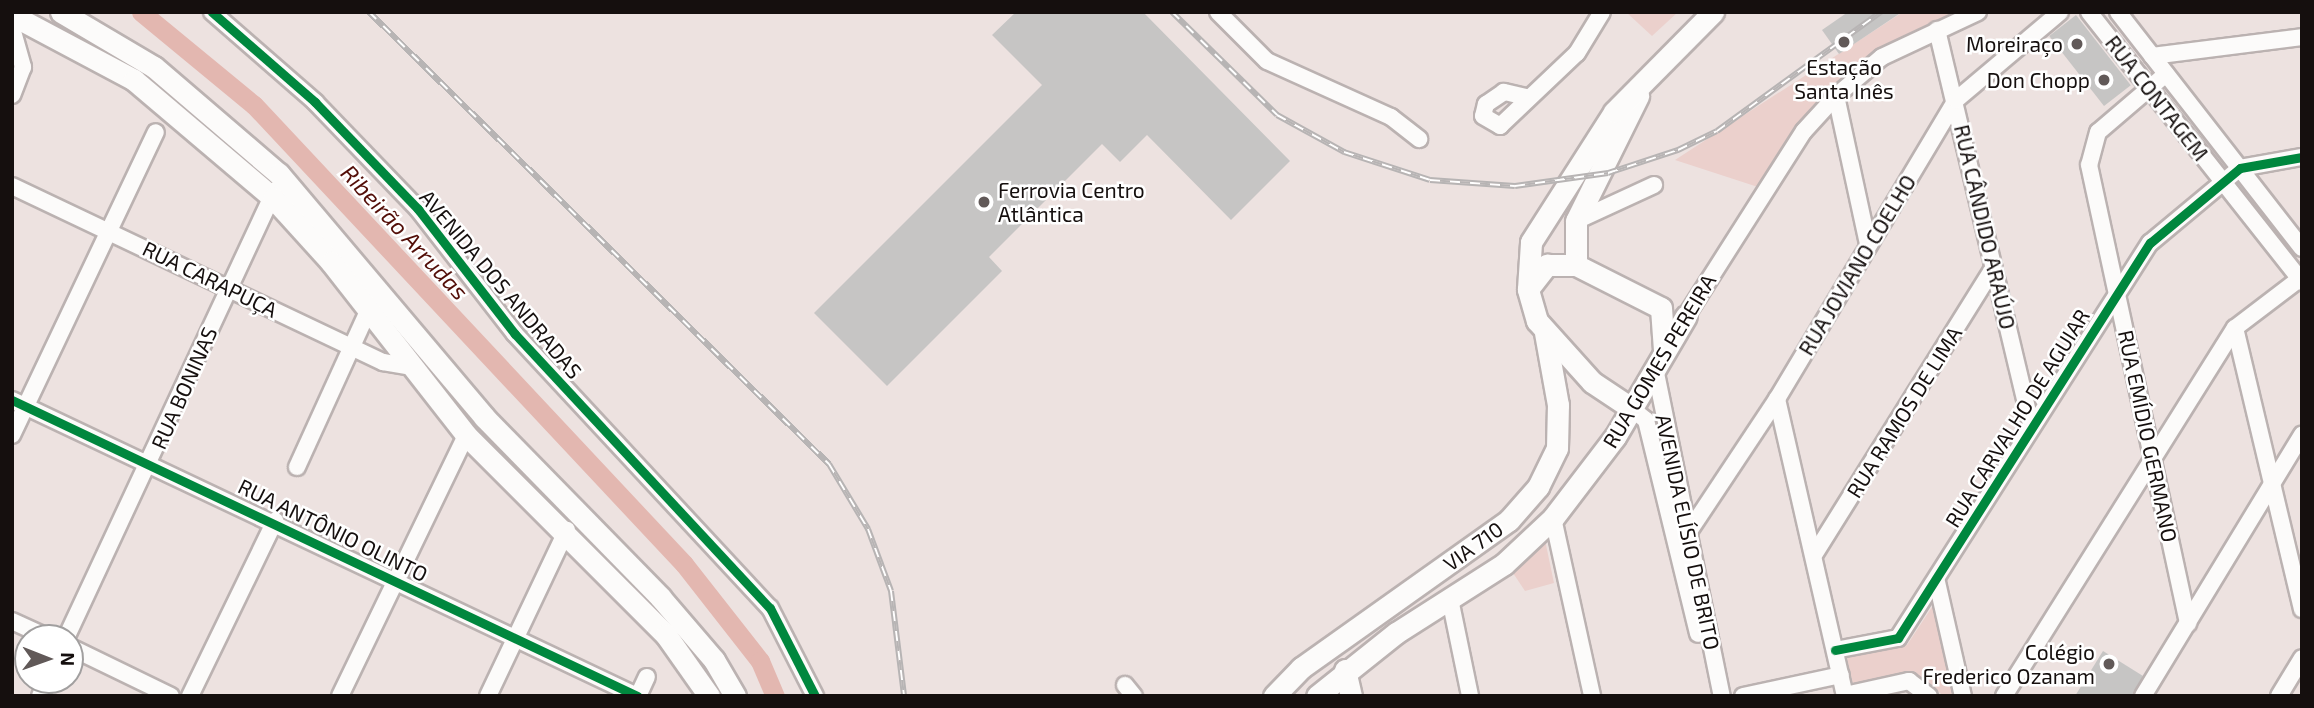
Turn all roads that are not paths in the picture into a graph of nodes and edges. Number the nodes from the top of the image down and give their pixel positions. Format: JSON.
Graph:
{"nodes":[{"id":1,"x":61,"y":12,"type":"edge"},
{"id":2,"x":212,"y":12,"type":"edge"},
{"id":3,"x":1217,"y":12,"type":"edge"},
{"id":4,"x":1602,"y":12,"type":"edge"},
{"id":5,"x":1713,"y":12,"type":"edge"},
{"id":6,"x":1978,"y":12,"type":"edge"},
{"id":7,"x":2060,"y":12,"type":"edge"},
{"id":8,"x":2089,"y":12,"type":"edge"},
{"id":9,"x":2118,"y":12,"type":"edge"},
{"id":10,"x":12,"y":15,"type":"edge"},
{"id":11,"x":12,"y":28,"type":"edge"},
{"id":12,"x":1937,"y":30,"type":"junction"},
{"id":13,"x":2302,"y":37,"type":"edge"},
{"id":14,"x":2152,"y":56,"type":"junction"},
{"id":15,"x":2166,"y":74,"type":"junction"},
{"id":16,"x":1646,"y":77,"type":"junction"},
{"id":17,"x":2150,"y":88,"type":"junction"},
{"id":18,"x":12,"y":95,"type":"edge"},
{"id":19,"x":1836,"y":96,"type":"junction"},
{"id":20,"x":1527,"y":97,"type":"dead end"},
{"id":21,"x":1956,"y":100,"type":"junction"},
{"id":22,"x":156,"y":132,"type":"dead end"},
{"id":23,"x":1419,"y":139,"type":"dead end"},
{"id":24,"x":2302,"y":157,"type":"edge"},
{"id":25,"x":2240,"y":168,"type":"junction"},
{"id":26,"x":279,"y":174,"type":"junction"},
{"id":27,"x":2223,"y":183,"type":"junction"},
{"id":28,"x":1654,"y":185,"type":"dead end"},
{"id":29,"x":12,"y":186,"type":"edge"},
{"id":30,"x":273,"y":198,"type":"junction"},
{"id":31,"x":1576,"y":221,"type":"junction"},
{"id":32,"x":108,"y":230,"type":"junction"},
{"id":33,"x":1868,"y":244,"type":"junction"},
{"id":34,"x":2302,"y":248,"type":"edge"},
{"id":35,"x":1576,"y":265,"type":"junction"},
{"id":36,"x":1993,"y":269,"type":"junction"},
{"id":37,"x":2301,"y":279,"type":"edge"},
{"id":38,"x":229,"y":288,"type":"junction"},
{"id":39,"x":1528,"y":289,"type":"junction"},
{"id":40,"x":2116,"y":292,"type":"junction"},
{"id":41,"x":1661,"y":308,"type":"junction"},
{"id":42,"x":369,"y":309,"type":"junction"},
{"id":43,"x":1691,"y":309,"type":"junction"},
{"id":44,"x":2235,"y":328,"type":"junction"},
{"id":45,"x":1545,"y":331,"type":"junction"},
{"id":46,"x":350,"y":346,"type":"junction"},
{"id":47,"x":1659,"y":360,"type":"junction"},
{"id":48,"x":410,"y":367,"type":"junction"},
{"id":49,"x":1777,"y":399,"type":"junction"},
{"id":50,"x":19,"y":403,"type":"edge"},
{"id":51,"x":1631,"y":408,"type":"junction"},
{"id":52,"x":2031,"y":425,"type":"junction"},
{"id":53,"x":2302,"y":434,"type":"edge"},
{"id":54,"x":12,"y":435,"type":"edge"},
{"id":55,"x":466,"y":435,"type":"junction"},
{"id":56,"x":2154,"y":456,"type":"junction"},
{"id":57,"x":150,"y":463,"type":"junction"},
{"id":58,"x":297,"y":467,"type":"dead end"},
{"id":59,"x":2273,"y":485,"type":"junction"},
{"id":60,"x":1553,"y":518,"type":"junction"},
{"id":61,"x":275,"y":521,"type":"junction"},
{"id":62,"x":567,"y":530,"type":"junction"},
{"id":63,"x":1682,"y":535,"type":"junction"},
{"id":64,"x":1814,"y":555,"type":"junction"},
{"id":65,"x":394,"y":579,"type":"junction"},
{"id":66,"x":1937,"y":582,"type":"junction"},
{"id":67,"x":1450,"y":599,"type":"junction"},
{"id":68,"x":2302,"y":609,"type":"edge"},
{"id":69,"x":2188,"y":623,"type":"junction"},
{"id":70,"x":73,"y":624,"type":"edge"},
{"id":71,"x":516,"y":635,"type":"junction"},
{"id":72,"x":1835,"y":650,"type":"junction"},
{"id":73,"x":84,"y":655,"type":"edge"},
{"id":74,"x":2302,"y":658,"type":"edge"},
{"id":75,"x":1345,"y":670,"type":"junction"},
{"id":76,"x":1841,"y":675,"type":"junction"},
{"id":77,"x":647,"y":677,"type":"dead end"},
{"id":78,"x":171,"y":696,"type":"edge"},
{"id":79,"x":190,"y":696,"type":"edge"},
{"id":80,"x":340,"y":696,"type":"edge"},
{"id":81,"x":488,"y":696,"type":"edge"},
{"id":82,"x":637,"y":696,"type":"edge"},
{"id":83,"x":709,"y":696,"type":"edge"},
{"id":84,"x":735,"y":696,"type":"edge"},
{"id":85,"x":815,"y":696,"type":"edge"},
{"id":86,"x":1274,"y":696,"type":"edge"},
{"id":87,"x":1317,"y":696,"type":"edge"},
{"id":88,"x":1352,"y":696,"type":"edge"},
{"id":89,"x":1470,"y":696,"type":"edge"},
{"id":90,"x":1592,"y":696,"type":"edge"},
{"id":91,"x":1712,"y":696,"type":"edge"},
{"id":92,"x":1722,"y":696,"type":"edge"},
{"id":93,"x":1743,"y":696,"type":"edge"},
{"id":94,"x":1845,"y":696,"type":"edge"},
{"id":95,"x":1929,"y":696,"type":"edge"},
{"id":96,"x":1963,"y":696,"type":"edge"},
{"id":97,"x":2004,"y":696,"type":"edge"},
{"id":98,"x":2143,"y":696,"type":"edge"},
{"id":99,"x":2279,"y":696,"type":"edge"}],
"edges":[{"from":1,"to":26,"type":"main road"},
{"from":2,"to":85,"type":"street","name":"AVENIDA DOS ANDRADAS"},
{"from":3,"to":23,"type":"street"},
{"from":4,"to":20,"type":"street"},
{"from":5,"to":16,"type":"main road"},
{"from":6,"to":12,"type":"street","name":"RUA GOMES PEREIRA"},
{"from":7,"to":21,"type":"street","name":"RUA JOVIANO COELHO"},
{"from":8,"to":17,"type":"street","name":"RUA CONTAGEM"},
{"from":9,"to":14,"type":"street","name":"RUA CONTAGEM"},
{"from":10,"to":30,"type":"main road"},
{"from":11,"to":18,"type":"street"},
{"from":12,"to":19,"type":"street","name":"RUA GOMES PEREIRA"},
{"from":12,"to":21,"type":"street","name":"RUA CÂNDIDO ARAÚJO"},
{"from":13,"to":14,"type":"street"},
{"from":14,"to":15,"type":"street","name":"RUA CONTAGEM"},
{"from":15,"to":17,"type":"street","name":"RUA EMÍDIO GERMANO"},
{"from":15,"to":25,"type":"street","name":"RUA CONTAGEM"},
{"from":16,"to":31,"type":"main road"},
{"from":16,"to":39,"type":"main road"},
{"from":17,"to":27,"type":"street","name":"RUA CONTAGEM"},
{"from":17,"to":40,"type":"street","name":"RUA EMÍDIO GERMANO"},
{"from":19,"to":33,"type":"street"},
{"from":19,"to":43,"type":"street","name":"RUA GOMES PEREIRA"},
{"from":21,"to":33,"type":"street","name":"RUA JOVIANO COELHO"},
{"from":21,"to":36,"type":"street","name":"RUA CÂNDIDO ARAÚJO"},
{"from":22,"to":32,"type":"street"},
{"from":24,"to":25,"type":"street"},
{"from":25,"to":27,"type":"street","name":"RUA CARVALHO DE AGUIAR"},
{"from":25,"to":34,"type":"street","name":"RUA CONTAGEM"},
{"from":26,"to":30,"type":"street","name":"RUA BONINAS"},
{"from":26,"to":84,"type":"main road"},
{"from":27,"to":37,"type":"street","name":"RUA CONTAGEM"},
{"from":27,"to":40,"type":"street","name":"RUA CARVALHO DE AGUIAR"},
{"from":28,"to":31,"type":"street"},
{"from":29,"to":32,"type":"street","name":"RUA CARAPUÇA"},
{"from":30,"to":38,"type":"street","name":"RUA BONINAS"},
{"from":30,"to":42,"type":"main road"},
{"from":31,"to":35,"type":"main road"},
{"from":32,"to":38,"type":"street","name":"RUA CARAPUÇA"},
{"from":32,"to":50,"type":"street"},
{"from":33,"to":49,"type":"street","name":"RUA JOVIANO COELHO"},
{"from":35,"to":39,"type":"main road"},
{"from":35,"to":41,"type":"main road"},
{"from":36,"to":52,"type":"street","name":"RUA CÂNDIDO ARAÚJO"},
{"from":36,"to":64,"type":"street","name":"RUA RAMOS DE LIMA"},
{"from":37,"to":44,"type":"street"},
{"from":38,"to":46,"type":"street","name":"RUA CARAPUÇA"},
{"from":38,"to":57,"type":"street","name":"RUA BONINAS"},
{"from":39,"to":45,"type":"main road"},
{"from":40,"to":52,"type":"street","name":"RUA CARVALHO DE AGUIAR"},
{"from":40,"to":56,"type":"street","name":"RUA EMÍDIO GERMANO"},
{"from":41,"to":43,"type":"main road"},
{"from":41,"to":47,"type":"main road"},
{"from":42,"to":46,"type":"street"},
{"from":42,"to":48,"type":"main road"},
{"from":43,"to":47,"type":"main road","name":"RUA GOMES PEREIRA"},
{"from":44,"to":56,"type":"street"},
{"from":44,"to":59,"type":"street"},
{"from":45,"to":51,"type":"main road"},
{"from":45,"to":86,"type":"main road","name":"VIA 710"},
{"from":46,"to":48,"type":"street","name":"RUA CARAPUÇA"},
{"from":46,"to":58,"type":"street"},
{"from":47,"to":51,"type":"main road","name":"RUA GOMES PEREIRA"},
{"from":47,"to":63,"type":"street","name":"AVENIDA ELÍSIO DE BRITO"},
{"from":48,"to":55,"type":"main road"},
{"from":49,"to":63,"type":"street","name":"RUA JOVIANO COELHO"},
{"from":49,"to":64,"type":"street"},
{"from":50,"to":54,"type":"street"},
{"from":50,"to":57,"type":"street","name":"RUA ANTÔNIO OLINTO"},
{"from":51,"to":60,"type":"main road","name":"RUA GOMES PEREIRA"},
{"from":51,"to":63,"type":"street","name":"AVENIDA ELÍSIO DE BRITO"},
{"from":52,"to":66,"type":"street","name":"RUA CARVALHO DE AGUIAR"},
{"from":53,"to":59,"type":"street"},
{"from":55,"to":62,"type":"main road"},
{"from":55,"to":65,"type":"street"},
{"from":56,"to":69,"type":"street","name":"RUA EMÍDIO GERMANO"},
{"from":56,"to":97,"type":"street"},
{"from":57,"to":61,"type":"street","name":"RUA ANTÔNIO OLINTO"},
{"from":57,"to":70,"type":"street","name":"RUA BONINAS"},
{"from":59,"to":68,"type":"street"},
{"from":59,"to":69,"type":"street"},
{"from":60,"to":67,"type":"main road","name":"RUA GOMES PEREIRA"},
{"from":60,"to":90,"type":"street"},
{"from":61,"to":65,"type":"street","name":"RUA ANTÔNIO OLINTO"},
{"from":61,"to":79,"type":"street"},
{"from":62,"to":71,"type":"street"},
{"from":62,"to":83,"type":"main road"},
{"from":63,"to":91,"type":"street","name":"AVENIDA ELÍSIO DE BRITO"},
{"from":63,"to":92,"type":"street","name":"AVENIDA ELÍSIO DE BRITO"},
{"from":64,"to":72,"type":"street"},
{"from":65,"to":71,"type":"street","name":"RUA ANTÔNIO OLINTO"},
{"from":65,"to":80,"type":"street"},
{"from":66,"to":72,"type":"street","name":"RUA CARVALHO DE AGUIAR"},
{"from":66,"to":96,"type":"street"},
{"from":67,"to":75,"type":"main road","name":"RUA GOMES PEREIRA"},
{"from":67,"to":89,"type":"street"},
{"from":69,"to":98,"type":"street"},
{"from":71,"to":81,"type":"street"},
{"from":71,"to":82,"type":"street","name":"RUA ANTÔNIO OLINTO"},
{"from":72,"to":76,"type":"street"},
{"from":73,"to":78,"type":"street"},
{"from":74,"to":99,"type":"street"},
{"from":75,"to":87,"type":"main road","name":"RUA GOMES PEREIRA"},
{"from":75,"to":88,"type":"main road"},
{"from":76,"to":93,"type":"street"},
{"from":76,"to":94,"type":"street"},
{"from":77,"to":82,"type":"street"},
{"from":94,"to":95,"type":"street"}]}
